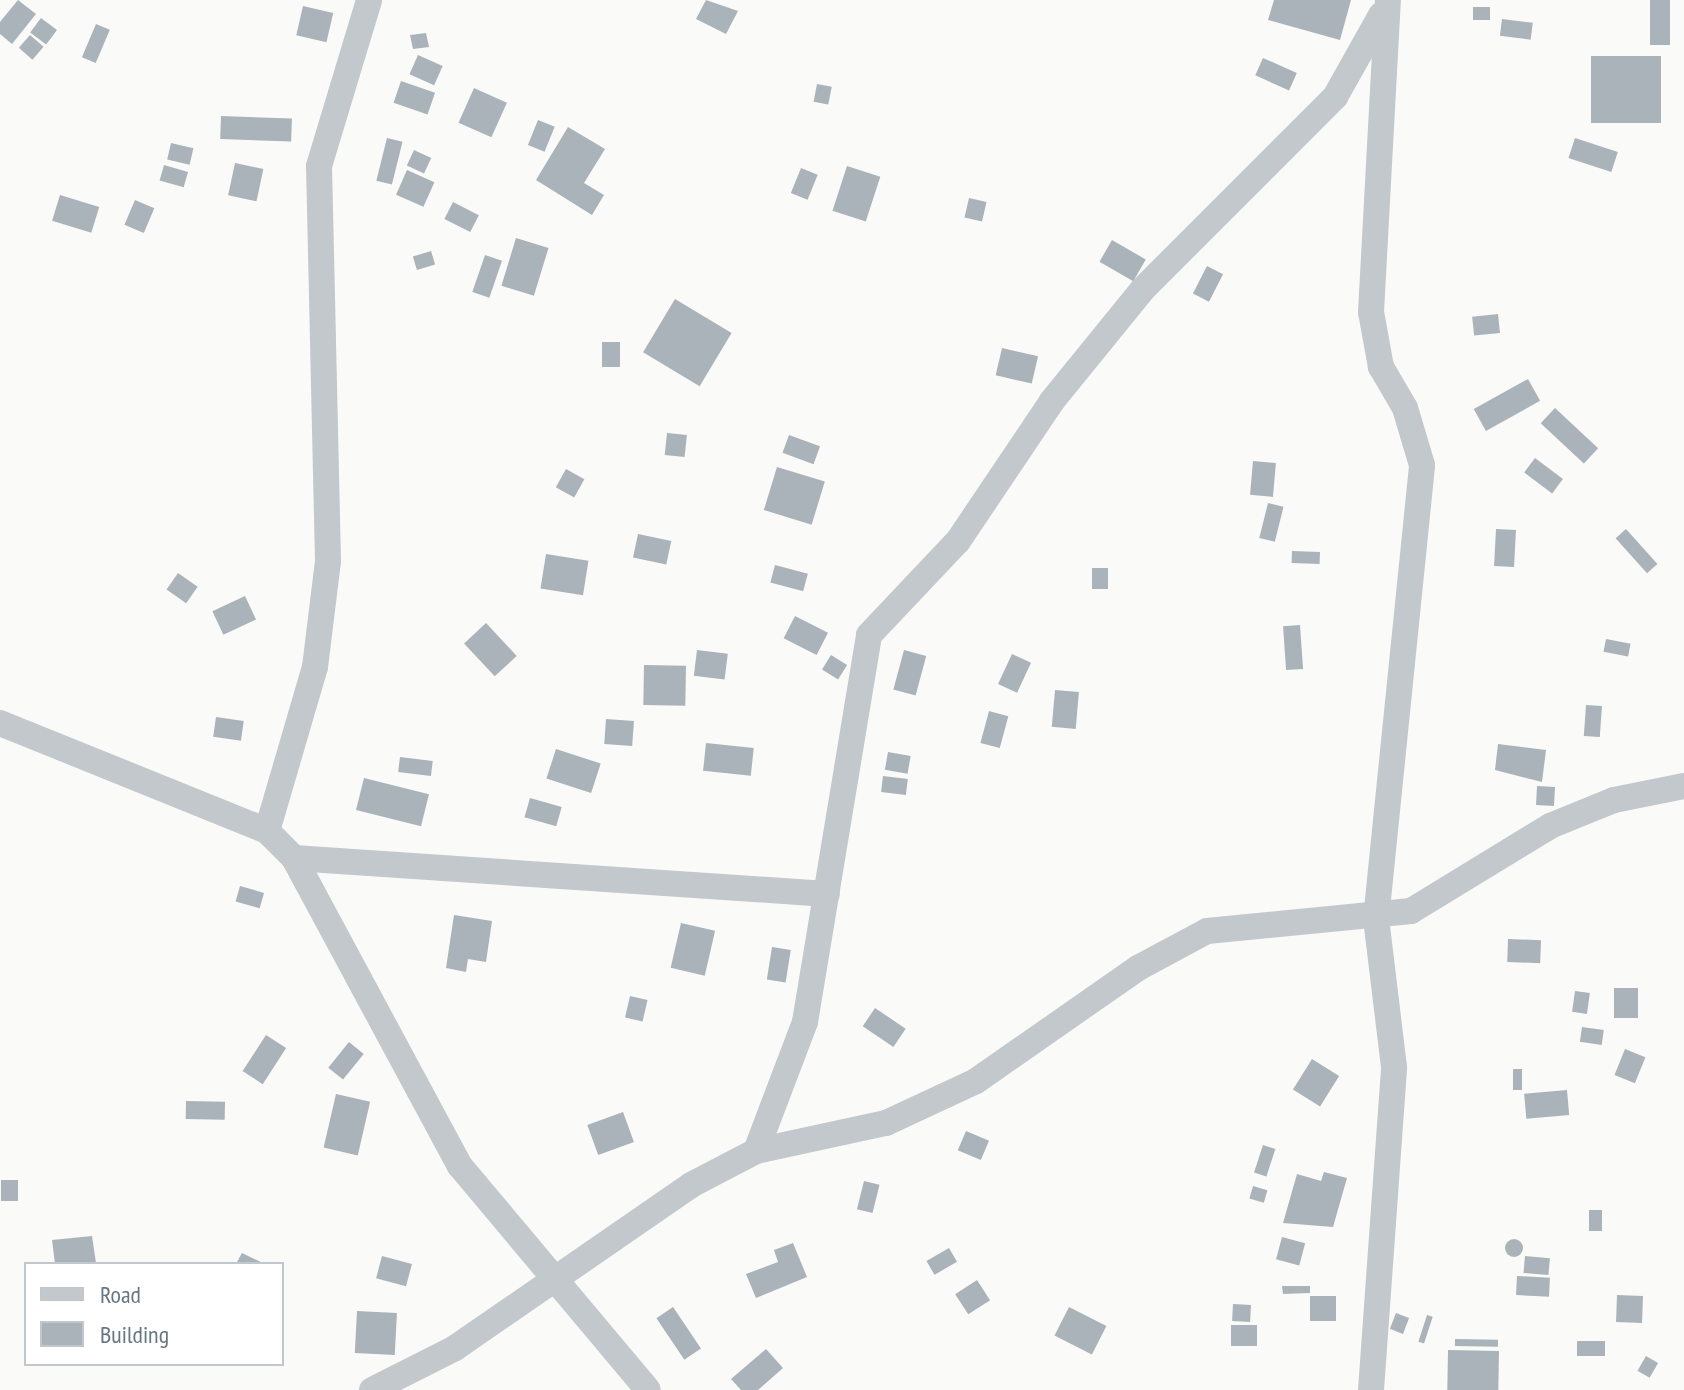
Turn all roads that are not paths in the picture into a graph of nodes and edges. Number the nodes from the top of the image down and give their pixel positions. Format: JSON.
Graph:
{"nodes":[{"id":1,"x":369,"y":0,"type":"edge"},
{"id":2,"x":1387,"y":0,"type":"edge"},
{"id":3,"x":0,"y":723,"type":"edge"},
{"id":4,"x":1684,"y":786,"type":"edge"},
{"id":5,"x":267,"y":831,"type":"junction"},
{"id":6,"x":294,"y":858,"type":"junction"},
{"id":7,"x":827,"y":894,"type":"junction"},
{"id":8,"x":1376,"y":919,"type":"junction"},
{"id":9,"x":756,"y":1151,"type":"junction"},
{"id":10,"x":559,"y":1278,"type":"junction"},
{"id":11,"x":372,"y":1390,"type":"edge"},
{"id":12,"x":648,"y":1390,"type":"edge"},
{"id":13,"x":1371,"y":1390,"type":"edge"}],
"edges":[{"from":1,"to":5,"type":"street"},
{"from":2,"to":7,"type":"street"},
{"from":2,"to":8,"type":"street"},
{"from":3,"to":5,"type":"street"},
{"from":4,"to":8,"type":"street"},
{"from":5,"to":6,"type":"street"},
{"from":6,"to":7,"type":"street"},
{"from":6,"to":10,"type":"street"},
{"from":7,"to":9,"type":"street"},
{"from":8,"to":9,"type":"street"},
{"from":8,"to":13,"type":"street"},
{"from":9,"to":10,"type":"street"},
{"from":10,"to":11,"type":"street"},
{"from":10,"to":12,"type":"street"}]}
